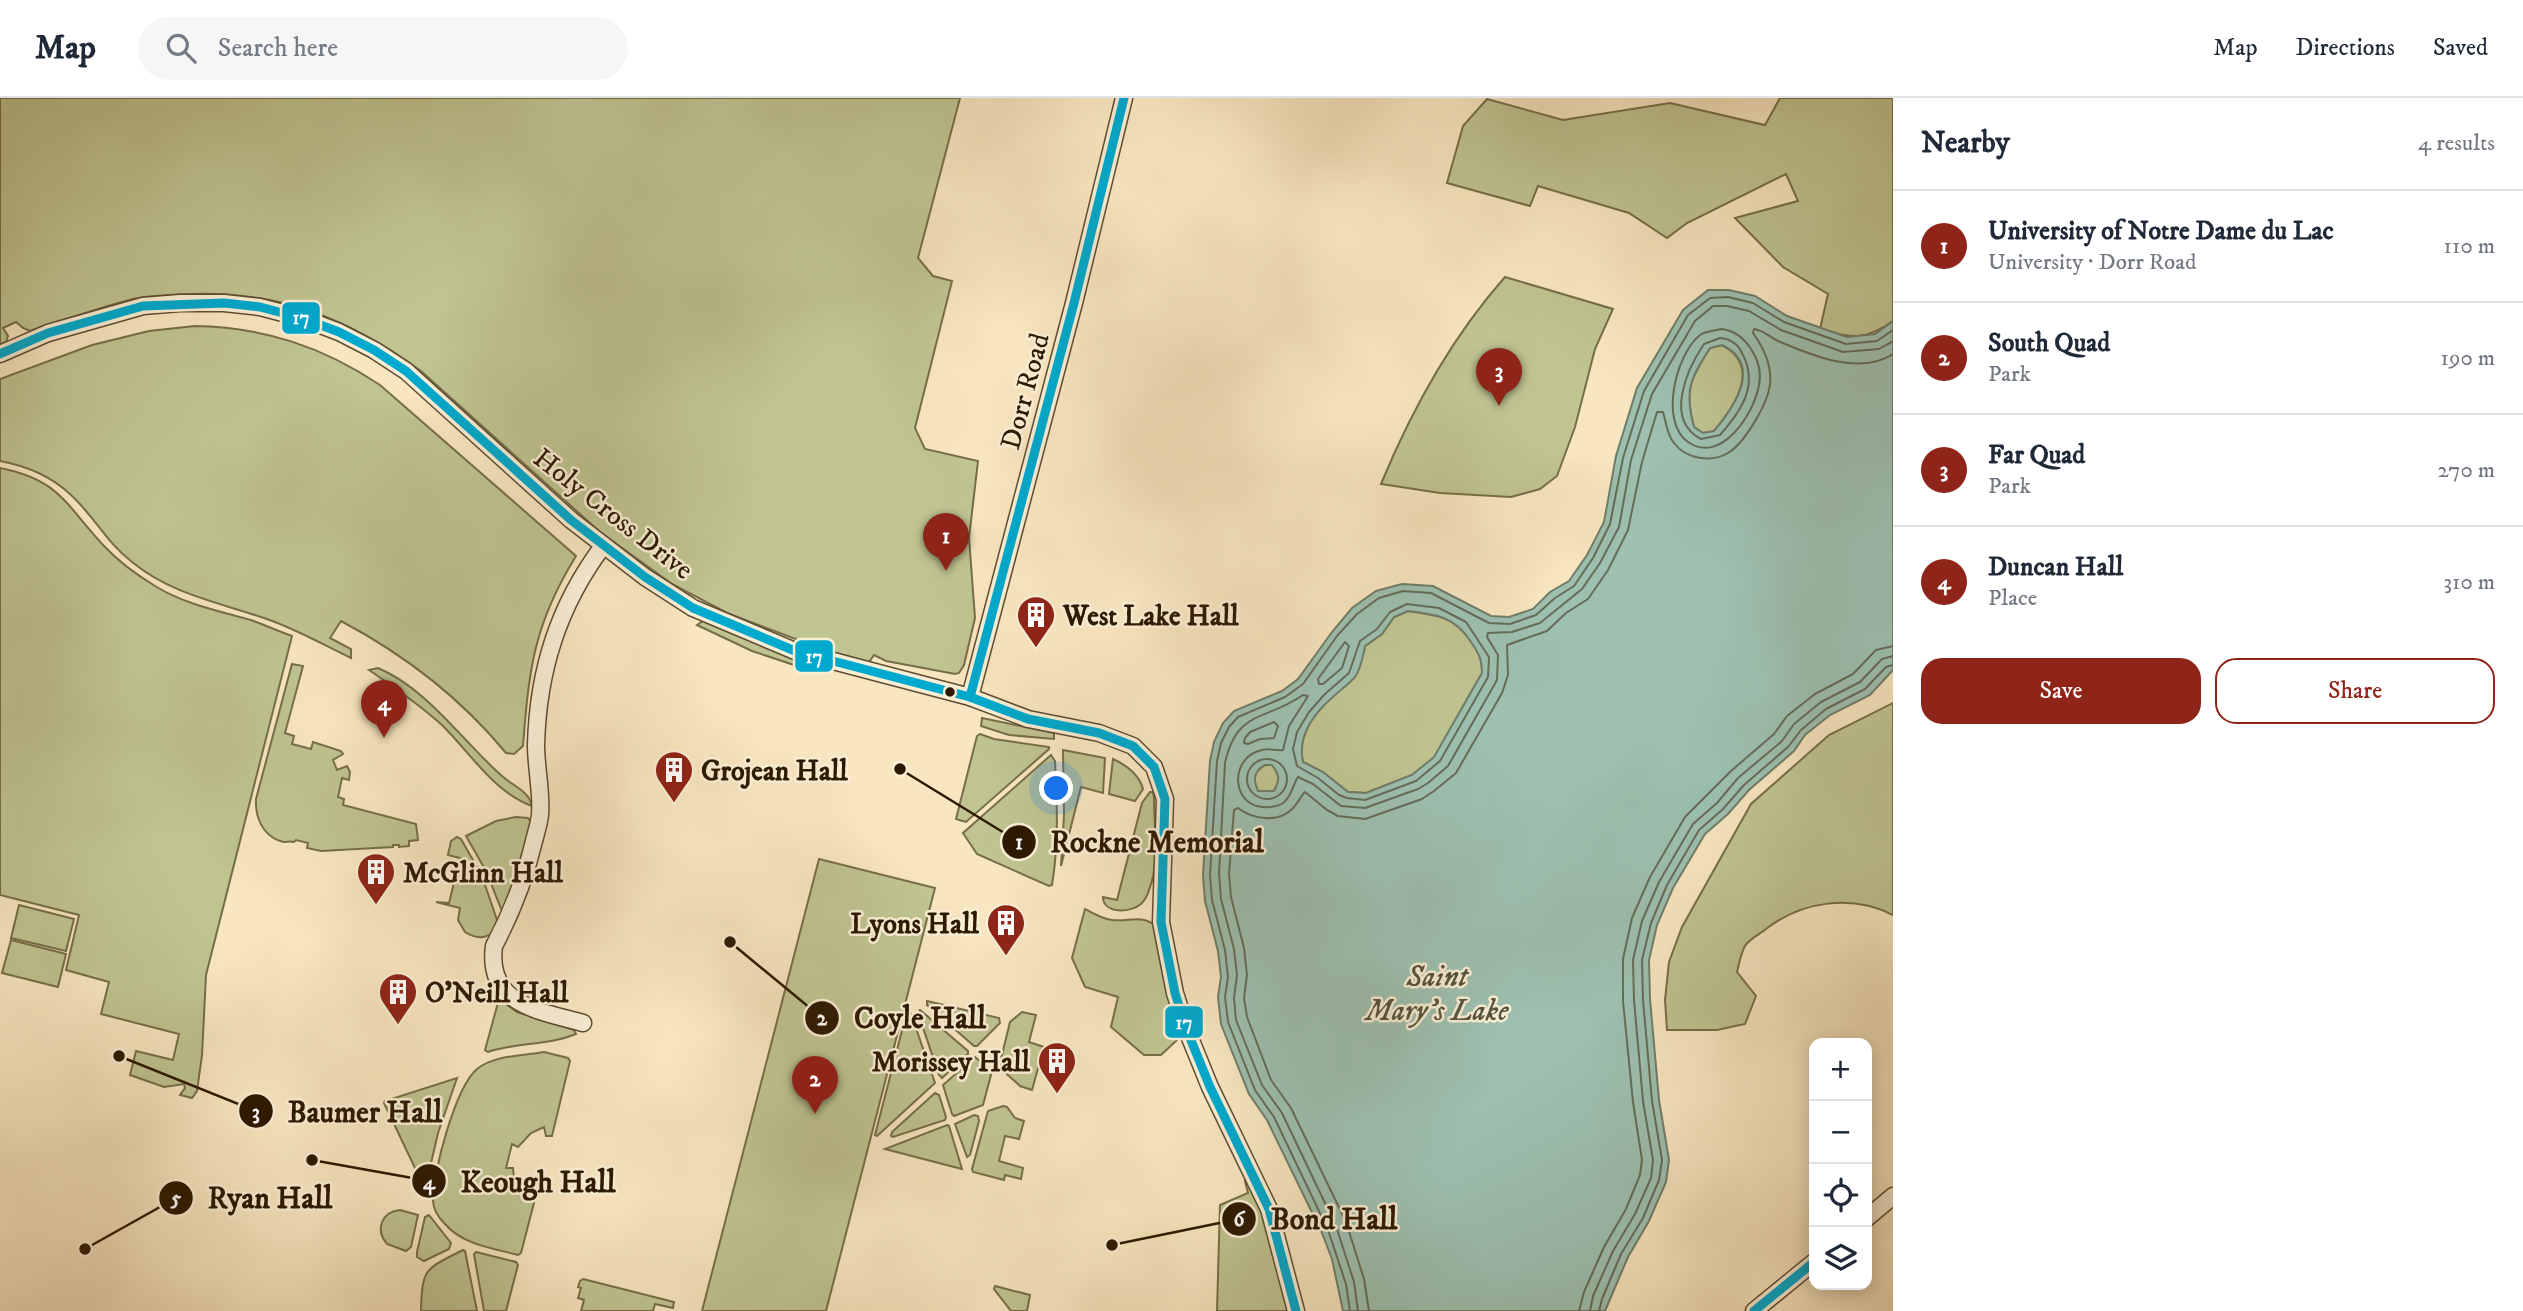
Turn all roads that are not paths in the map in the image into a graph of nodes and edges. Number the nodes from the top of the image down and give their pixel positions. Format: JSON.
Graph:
{"nodes":[{"id":1,"x":1124,"y":98,"type":"edge"},
{"id":2,"x":0,"y":354,"type":"edge"},
{"id":3,"x":603,"y":546,"type":"junction"},
{"id":4,"x":970,"y":697,"type":"junction"},
{"id":5,"x":583,"y":1023,"type":"dead end"},
{"id":6,"x":1893,"y":1196,"type":"edge"},
{"id":7,"x":1872,"y":1214,"type":"edge"},
{"id":8,"x":1809,"y":1266,"type":"edge"},
{"id":9,"x":1296,"y":1311,"type":"edge"},
{"id":10,"x":1754,"y":1311,"type":"edge"}],
"edges":[{"from":1,"to":4,"type":"street","name":"Dorr Road"},
{"from":2,"to":3,"type":"street","name":"Holy Cross Drive"},
{"from":3,"to":4,"type":"street","name":"Holy Cross Drive"},
{"from":3,"to":5,"type":"street"},
{"from":4,"to":9,"type":"street","name":"Holy Cross Drive"},
{"from":6,"to":7,"type":"street"},
{"from":8,"to":10,"type":"street"}]}
